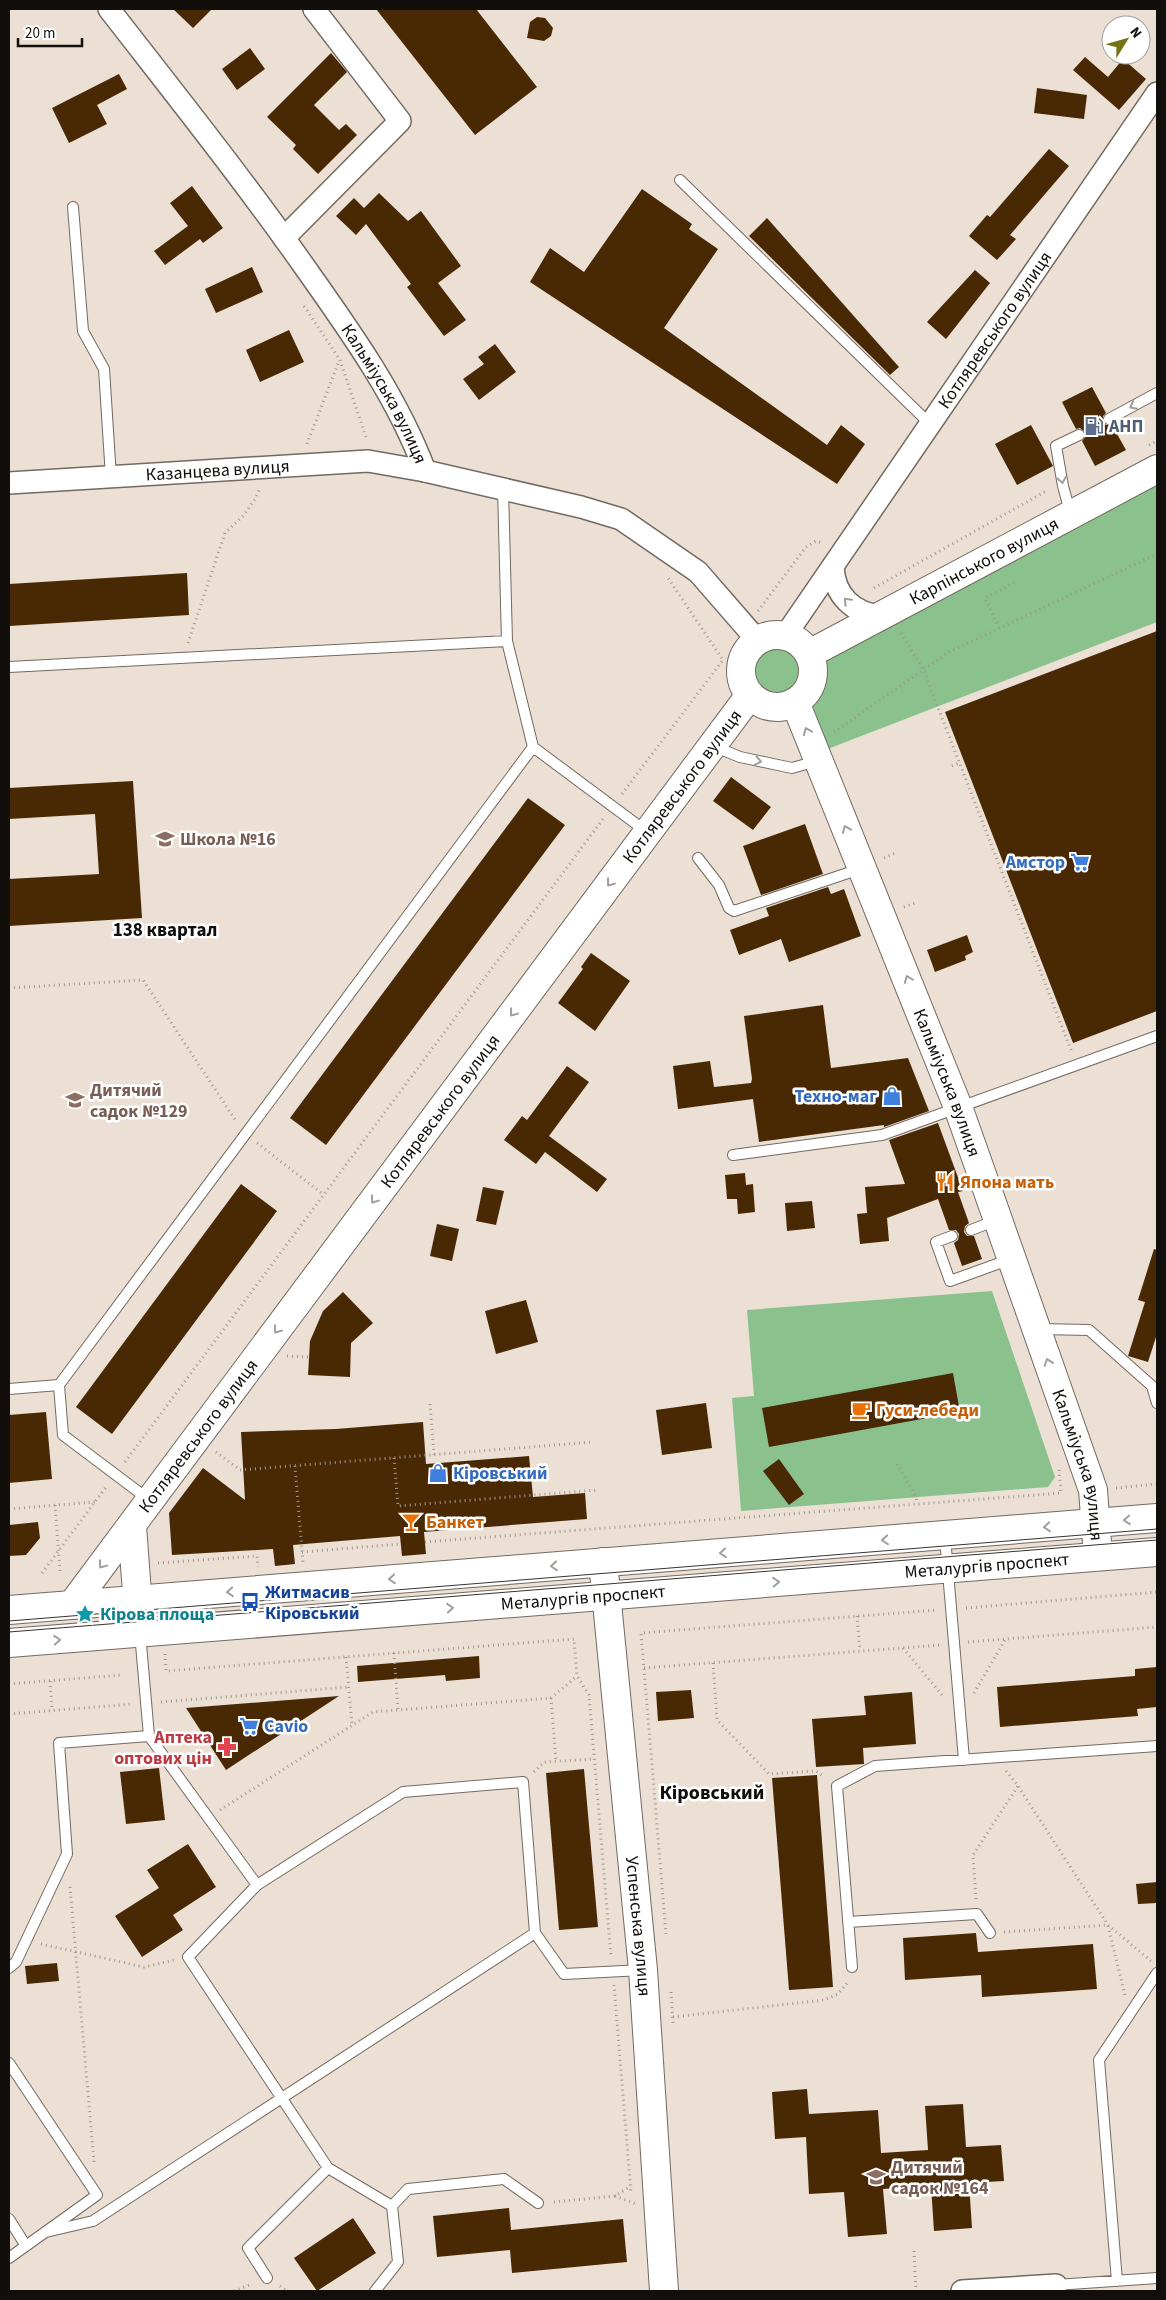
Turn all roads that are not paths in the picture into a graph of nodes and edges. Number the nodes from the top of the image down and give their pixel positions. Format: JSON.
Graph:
{"nodes":[{"id":1,"x":110,"y":9,"type":"edge"},
{"id":2,"x":314,"y":9,"type":"edge"},
{"id":3,"x":1157,"y":93,"type":"edge"},
{"id":4,"x":680,"y":180,"type":"dead end"},
{"id":5,"x":73,"y":208,"type":"dead end"},
{"id":6,"x":284,"y":238,"type":"junction"},
{"id":7,"x":1157,"y":393,"type":"edge"},
{"id":8,"x":1109,"y":419,"type":"dead end"},
{"id":9,"x":930,"y":424,"type":"junction"},
{"id":10,"x":1079,"y":435,"type":"dead end"},
{"id":11,"x":1149,"y":459,"type":"edge"},
{"id":12,"x":425,"y":471,"type":"junction"},
{"id":13,"x":111,"y":477,"type":"junction"},
{"id":14,"x":9,"y":483,"type":"edge"},
{"id":15,"x":503,"y":489,"type":"junction"},
{"id":16,"x":1071,"y":513,"type":"junction"},
{"id":17,"x":833,"y":566,"type":"junction"},
{"id":18,"x":890,"y":622,"type":"junction"},
{"id":19,"x":785,"y":636,"type":"junction"},
{"id":20,"x":508,"y":641,"type":"junction"},
{"id":21,"x":758,"y":641,"type":"junction"},
{"id":22,"x":809,"y":654,"type":"junction"},
{"id":23,"x":9,"y":667,"type":"edge"},
{"id":24,"x":750,"y":695,"type":"junction"},
{"id":25,"x":796,"y":702,"type":"junction"},
{"id":26,"x":712,"y":745,"type":"junction"},
{"id":27,"x":533,"y":747,"type":"junction"},
{"id":28,"x":819,"y":760,"type":"junction"},
{"id":29,"x":648,"y":832,"type":"junction"},
{"id":30,"x":698,"y":858,"type":"dead end"},
{"id":31,"x":873,"y":863,"type":"junction"},
{"id":32,"x":1157,"y":1036,"type":"edge"},
{"id":33,"x":958,"y":1108,"type":"junction"},
{"id":34,"x":733,"y":1154,"type":"dead end"},
{"id":35,"x":998,"y":1220,"type":"junction"},
{"id":36,"x":971,"y":1230,"type":"dead end"},
{"id":37,"x":952,"y":1236,"type":"dead end"},
{"id":38,"x":1012,"y":1259,"type":"junction"},
{"id":39,"x":1037,"y":1329,"type":"junction"},
{"id":40,"x":59,"y":1385,"type":"junction"},
{"id":41,"x":9,"y":1389,"type":"edge"},
{"id":42,"x":1157,"y":1403,"type":"edge"},
{"id":43,"x":151,"y":1500,"type":"junction"},
{"id":44,"x":1157,"y":1518,"type":"edge"},
{"id":45,"x":1096,"y":1523,"type":"junction"},
{"id":46,"x":132,"y":1526,"type":"junction"},
{"id":47,"x":945,"y":1535,"type":"junction"},
{"id":48,"x":1157,"y":1552,"type":"edge"},
{"id":49,"x":1098,"y":1556,"type":"junction"},
{"id":50,"x":603,"y":1562,"type":"junction"},
{"id":51,"x":948,"y":1568,"type":"junction"},
{"id":52,"x":606,"y":1596,"type":"junction"},
{"id":53,"x":137,"y":1599,"type":"junction"},
{"id":54,"x":72,"y":1605,"type":"junction"},
{"id":55,"x":9,"y":1610,"type":"edge"},
{"id":56,"x":140,"y":1633,"type":"junction"},
{"id":57,"x":9,"y":1644,"type":"edge"},
{"id":58,"x":149,"y":1736,"type":"junction"},
{"id":59,"x":1157,"y":1746,"type":"edge"},
{"id":60,"x":964,"y":1760,"type":"junction"},
{"id":61,"x":257,"y":1884,"type":"junction"},
{"id":62,"x":848,"y":1922,"type":"junction"},
{"id":63,"x":535,"y":1932,"type":"junction"},
{"id":64,"x":990,"y":1933,"type":"road end"},
{"id":65,"x":852,"y":1967,"type":"road end"},
{"id":66,"x":9,"y":1968,"type":"edge"},
{"id":67,"x":643,"y":1970,"type":"junction"},
{"id":68,"x":1157,"y":1973,"type":"edge"},
{"id":69,"x":9,"y":2063,"type":"edge"},
{"id":70,"x":282,"y":2097,"type":"junction"},
{"id":71,"x":328,"y":2168,"type":"junction"},
{"id":72,"x":538,"y":2203,"type":"road end"},
{"id":73,"x":392,"y":2206,"type":"junction"},
{"id":74,"x":9,"y":2219,"type":"edge"},
{"id":75,"x":46,"y":2232,"type":"junction"},
{"id":76,"x":26,"y":2246,"type":"junction"},
{"id":77,"x":9,"y":2258,"type":"edge"},
{"id":78,"x":267,"y":2278,"type":"dead end"},
{"id":79,"x":1157,"y":2278,"type":"edge"},
{"id":80,"x":1117,"y":2281,"type":"junction"},
{"id":81,"x":1056,"y":2285,"type":"joint"},
{"id":82,"x":375,"y":2291,"type":"edge"},
{"id":83,"x":664,"y":2291,"type":"edge"},
{"id":84,"x":962,"y":2291,"type":"edge"}],
"edges":[{"from":1,"to":6,"type":"street","name":"Кальміуська вулиця"},
{"from":2,"to":6,"type":"street"},
{"from":3,"to":9,"type":"street","name":"Котляревського вулиця"},
{"from":4,"to":9,"type":"lane"},
{"from":5,"to":13,"type":"lane"},
{"from":6,"to":12,"type":"street","name":"Кальміуська вулиця"},
{"from":7,"to":8,"type":"lane","one_way":true},
{"from":9,"to":17,"type":"street","name":"Котляревського вулиця"},
{"from":10,"to":16,"type":"lane","one_way":true},
{"from":11,"to":16,"type":"street","name":"Карпінського вулиця"},
{"from":12,"to":13,"type":"street","name":"Казанцева вулиця"},
{"from":12,"to":15,"type":"street","name":"Кальміуська вулиця"},
{"from":13,"to":14,"type":"street","name":"Казанцева вулиця"},
{"from":15,"to":20,"type":"lane"},
{"from":15,"to":21,"type":"street","name":"Кальміуська вулиця"},
{"from":16,"to":18,"type":"street","name":"Карпінського вулиця"},
{"from":18,"to":17,"type":"street","one_way":true},
{"from":17,"to":19,"type":"street","name":"Котляревського вулиця"},
{"from":18,"to":22,"type":"street","name":"Карпінського вулиця"},
{"from":19,"to":21,"type":"street"},
{"from":19,"to":22,"type":"street"},
{"from":20,"to":23,"type":"lane"},
{"from":20,"to":27,"type":"lane"},
{"from":21,"to":24,"type":"street"},
{"from":22,"to":25,"type":"street"},
{"from":24,"to":25,"type":"street"},
{"from":24,"to":26,"type":"street","name":"Котляревського вулиця"},
{"from":28,"to":25,"type":"street","name":"Кальміуська вулиця","one_way":true},
{"from":26,"to":28,"type":"lane","one_way":true},
{"from":26,"to":29,"type":"street","name":"Котляревського вулиця"},
{"from":27,"to":29,"type":"lane"},
{"from":27,"to":40,"type":"lane"},
{"from":31,"to":28,"type":"street","name":"Кальміуська вулиця","one_way":true},
{"from":29,"to":43,"type":"street","name":"Котляревського вулиця","one_way":true},
{"from":30,"to":31,"type":"lane"},
{"from":33,"to":31,"type":"street","name":"Кальміуська вулиця","one_way":true},
{"from":32,"to":33,"type":"lane"},
{"from":33,"to":34,"type":"lane"},
{"from":33,"to":35,"type":"street","name":"Кальміуська вулиця"},
{"from":35,"to":36,"type":"lane"},
{"from":35,"to":38,"type":"street","name":"Кальміуська вулиця"},
{"from":37,"to":38,"type":"lane"},
{"from":38,"to":39,"type":"street","name":"Кальміуська вулиця"},
{"from":39,"to":42,"type":"lane"},
{"from":45,"to":39,"type":"street","name":"Кальміуська вулиця","one_way":true},
{"from":40,"to":41,"type":"lane"},
{"from":40,"to":43,"type":"lane"},
{"from":43,"to":46,"type":"street","name":"Котляревського вулиця"},
{"from":44,"to":45,"type":"street","name":"Металургів проспект","one_way":true},
{"from":45,"to":47,"type":"street","name":"Металургів проспект","one_way":true},
{"from":45,"to":49,"type":"street","name":"Кальміуська вулиця"},
{"from":46,"to":53,"type":"street","name":"Котляревського вулиця"},
{"from":46,"to":54,"type":"street","name":"Котляревського вулиця","one_way":true},
{"from":47,"to":50,"type":"street","name":"Металургів проспект","one_way":true},
{"from":47,"to":51,"type":"lane"},
{"from":48,"to":49,"type":"street","name":"Металургів проспект"},
{"from":49,"to":51,"type":"street","name":"Металургів проспект"},
{"from":50,"to":52,"type":"street","name":"Успенська вулиця"},
{"from":50,"to":53,"type":"street","name":"Металургів проспект","one_way":true},
{"from":52,"to":51,"type":"street","name":"Металургів проспект","one_way":true},
{"from":51,"to":60,"type":"lane"},
{"from":56,"to":52,"type":"street","name":"Металургів проспект","one_way":true},
{"from":52,"to":67,"type":"street","name":"Успенська вулиця"},
{"from":53,"to":54,"type":"street","name":"Металургів проспект"},
{"from":53,"to":56,"type":"street","name":"Котляревського вулиця"},
{"from":54,"to":55,"type":"street","name":"Металургів проспект"},
{"from":57,"to":56,"type":"street","name":"Металургів проспект","one_way":true},
{"from":56,"to":58,"type":"lane"},
{"from":58,"to":61,"type":"lane"},
{"from":58,"to":66,"type":"lane"},
{"from":59,"to":60,"type":"lane"},
{"from":60,"to":62,"type":"lane"},
{"from":61,"to":63,"type":"lane"},
{"from":61,"to":70,"type":"lane"},
{"from":62,"to":64,"type":"lane"},
{"from":62,"to":65,"type":"lane"},
{"from":63,"to":67,"type":"lane"},
{"from":63,"to":70,"type":"lane"},
{"from":67,"to":83,"type":"street","name":"Успенська вулиця"},
{"from":68,"to":80,"type":"lane"},
{"from":69,"to":75,"type":"lane"},
{"from":70,"to":71,"type":"lane"},
{"from":70,"to":75,"type":"lane"},
{"from":71,"to":73,"type":"lane"},
{"from":71,"to":78,"type":"lane"},
{"from":72,"to":73,"type":"lane"},
{"from":73,"to":82,"type":"lane"},
{"from":74,"to":76,"type":"lane"},
{"from":75,"to":76,"type":"lane"},
{"from":76,"to":77,"type":"lane"},
{"from":79,"to":80,"type":"lane"},
{"from":80,"to":81,"type":"lane"},
{"from":81,"to":84,"type":"street"}]}
